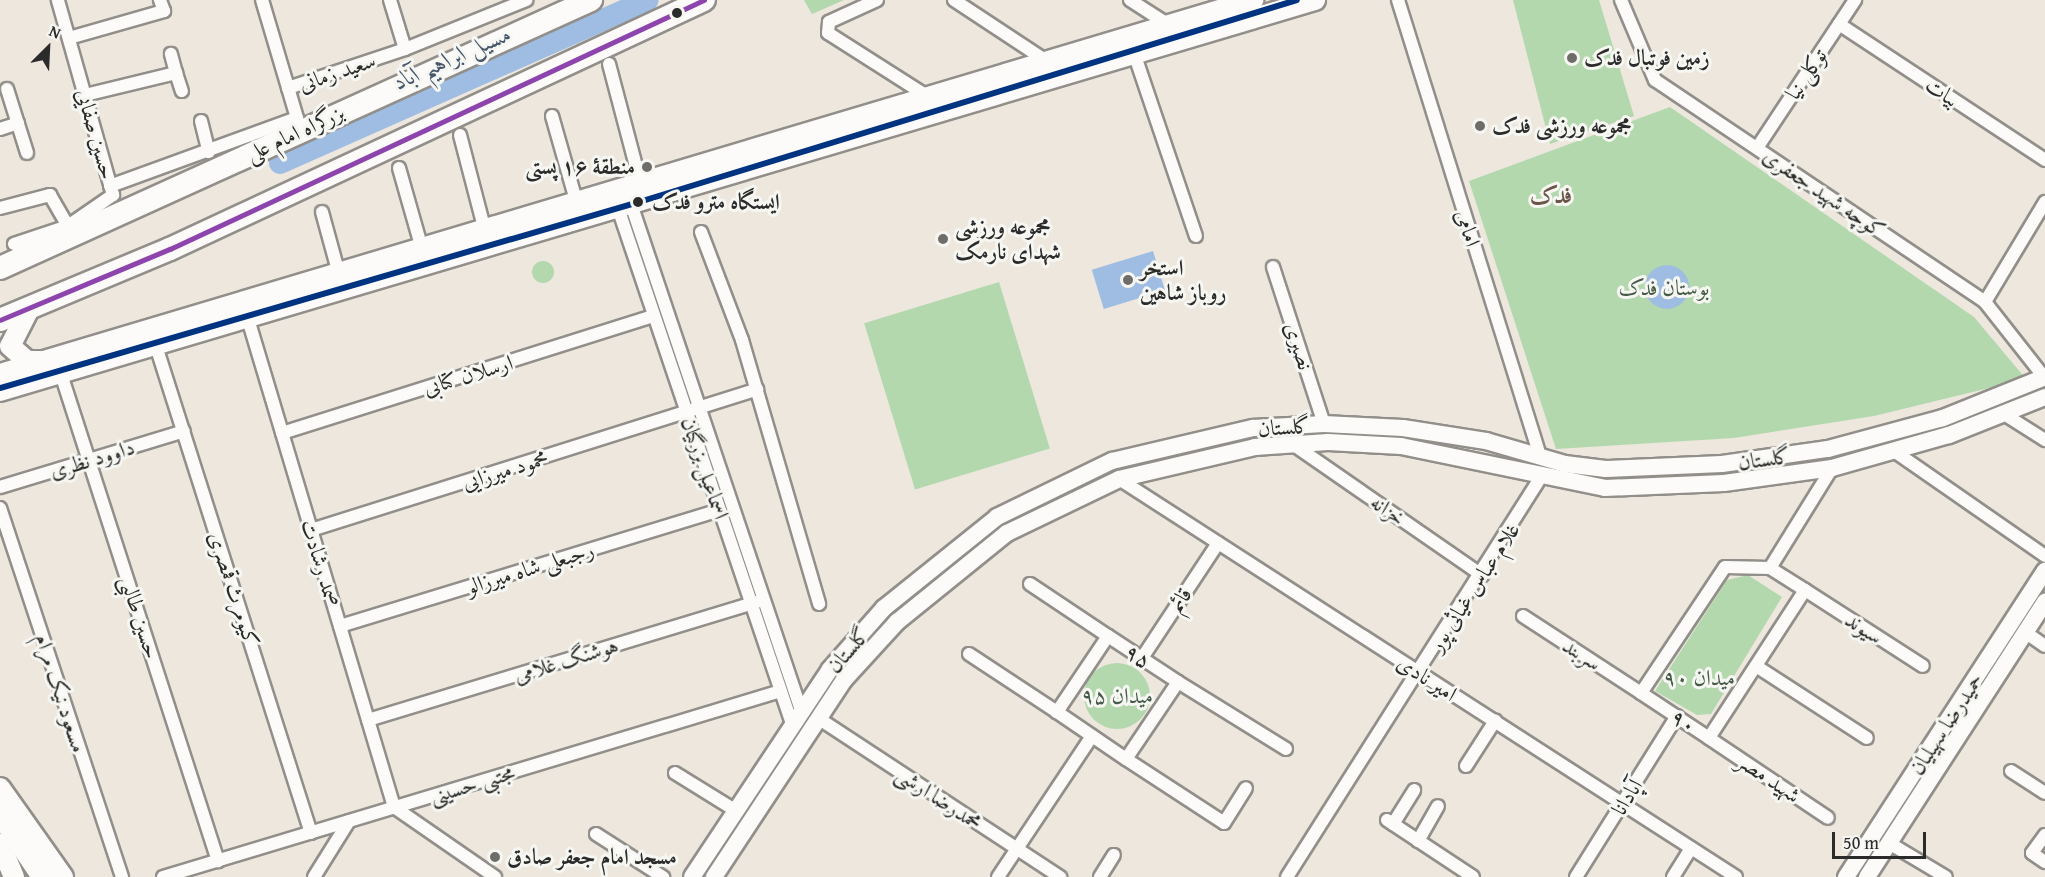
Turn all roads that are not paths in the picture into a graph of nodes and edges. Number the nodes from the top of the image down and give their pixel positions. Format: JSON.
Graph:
{"nodes":[{"id":1,"x":58,"y":0,"type":"edge"},
{"id":2,"x":160,"y":0,"type":"edge"},
{"id":3,"x":262,"y":0,"type":"edge"},
{"id":4,"x":390,"y":0,"type":"edge"},
{"id":5,"x":526,"y":0,"type":"edge"},
{"id":6,"x":591,"y":0,"type":"edge"},
{"id":7,"x":704,"y":0,"type":"edge"},
{"id":8,"x":877,"y":0,"type":"edge"},
{"id":9,"x":954,"y":0,"type":"edge"},
{"id":10,"x":1130,"y":0,"type":"edge"},
{"id":11,"x":1253,"y":0,"type":"edge"},
{"id":12,"x":1315,"y":0,"type":"edge"},
{"id":13,"x":1398,"y":0,"type":"edge"},
{"id":14,"x":1622,"y":0,"type":"edge"},
{"id":15,"x":1855,"y":0,"type":"edge"},
{"id":16,"x":1839,"y":24,"type":"junction"},
{"id":17,"x":1169,"y":25,"type":"junction"},
{"id":18,"x":69,"y":38,"type":"junction"},
{"id":19,"x":405,"y":49,"type":"junction"},
{"id":20,"x":171,"y":54,"type":"dead end"},
{"id":21,"x":1135,"y":56,"type":"junction"},
{"id":22,"x":1048,"y":62,"type":"junction"},
{"id":23,"x":609,"y":64,"type":"dead end"},
{"id":24,"x":176,"y":73,"type":"junction"},
{"id":25,"x":288,"y":88,"type":"junction"},
{"id":26,"x":7,"y":89,"type":"dead end"},
{"id":27,"x":182,"y":91,"type":"dead end"},
{"id":28,"x":85,"y":95,"type":"junction"},
{"id":29,"x":930,"y":98,"type":"junction"},
{"id":30,"x":552,"y":116,"type":"dead end"},
{"id":31,"x":201,"y":122,"type":"dead end"},
{"id":32,"x":18,"y":123,"type":"junction"},
{"id":33,"x":0,"y":129,"type":"edge"},
{"id":34,"x":460,"y":135,"type":"dead end"},
{"id":35,"x":1757,"y":148,"type":"junction"},
{"id":36,"x":209,"y":152,"type":"junction"},
{"id":37,"x":27,"y":153,"type":"dead end"},
{"id":38,"x":2045,"y":160,"type":"edge"},
{"id":39,"x":399,"y":168,"type":"dead end"},
{"id":40,"x":111,"y":192,"type":"junction"},
{"id":41,"x":626,"y":197,"type":"junction"},
{"id":42,"x":2045,"y":202,"type":"edge"},
{"id":43,"x":578,"y":204,"type":"junction"},
{"id":44,"x":0,"y":208,"type":"edge"},
{"id":45,"x":322,"y":212,"type":"dead end"},
{"id":46,"x":68,"y":226,"type":"junction"},
{"id":47,"x":701,"y":232,"type":"dead end"},
{"id":48,"x":1196,"y":236,"type":"dead end"},
{"id":49,"x":487,"y":240,"type":"junction"},
{"id":50,"x":14,"y":244,"type":"dead end"},
{"id":51,"x":422,"y":249,"type":"junction"},
{"id":52,"x":1273,"y":267,"type":"dead end"},
{"id":53,"x":0,"y":268,"type":"edge"},
{"id":54,"x":339,"y":274,"type":"junction"},
{"id":55,"x":1985,"y":302,"type":"junction"},
{"id":56,"x":28,"y":311,"type":"junction"},
{"id":57,"x":654,"y":316,"type":"junction"},
{"id":58,"x":248,"y":319,"type":"junction"},
{"id":59,"x":0,"y":320,"type":"edge"},
{"id":60,"x":156,"y":346,"type":"junction"},
{"id":61,"x":43,"y":361,"type":"junction"},
{"id":62,"x":0,"y":374,"type":"edge"},
{"id":63,"x":61,"y":374,"type":"junction"},
{"id":64,"x":2044,"y":377,"type":"edge"},
{"id":65,"x":757,"y":388,"type":"junction"},
{"id":66,"x":0,"y":391,"type":"edge"},
{"id":67,"x":2045,"y":398,"type":"edge"},
{"id":68,"x":700,"y":410,"type":"junction"},
{"id":69,"x":687,"y":414,"type":"junction"},
{"id":70,"x":2004,"y":414,"type":"junction"},
{"id":71,"x":1324,"y":424,"type":"junction"},
{"id":72,"x":184,"y":431,"type":"junction"},
{"id":73,"x":282,"y":433,"type":"junction"},
{"id":74,"x":2045,"y":440,"type":"edge"},
{"id":75,"x":1294,"y":445,"type":"junction"},
{"id":76,"x":1893,"y":451,"type":"junction"},
{"id":77,"x":1540,"y":455,"type":"junction"},
{"id":78,"x":89,"y":460,"type":"junction"},
{"id":79,"x":1832,"y":468,"type":"junction"},
{"id":80,"x":1540,"y":478,"type":"junction"},
{"id":81,"x":1119,"y":479,"type":"junction"},
{"id":82,"x":0,"y":487,"type":"edge"},
{"id":83,"x":0,"y":508,"type":"edge"},
{"id":84,"x":720,"y":510,"type":"junction"},
{"id":85,"x":311,"y":530,"type":"junction"},
{"id":86,"x":1218,"y":543,"type":"junction"},
{"id":87,"x":2045,"y":556,"type":"edge"},
{"id":88,"x":1770,"y":568,"type":"junction"},
{"id":89,"x":2045,"y":572,"type":"edge"},
{"id":90,"x":1482,"y":575,"type":"junction"},
{"id":91,"x":1030,"y":584,"type":"dead end"},
{"id":92,"x":1805,"y":590,"type":"junction"},
{"id":93,"x":764,"y":600,"type":"junction"},
{"id":94,"x":2045,"y":602,"type":"edge"},
{"id":95,"x":751,"y":603,"type":"junction"},
{"id":96,"x":819,"y":604,"type":"dead end"},
{"id":97,"x":1523,"y":616,"type":"dead end"},
{"id":98,"x":340,"y":626,"type":"junction"},
{"id":99,"x":2018,"y":628,"type":"junction"},
{"id":100,"x":1108,"y":636,"type":"junction"},
{"id":101,"x":2045,"y":646,"type":"edge"},
{"id":102,"x":969,"y":654,"type":"dead end"},
{"id":103,"x":1142,"y":658,"type":"junction"},
{"id":104,"x":1756,"y":666,"type":"junction"},
{"id":105,"x":1923,"y":666,"type":"dead end"},
{"id":106,"x":1419,"y":672,"type":"junction"},
{"id":107,"x":1178,"y":682,"type":"junction"},
{"id":108,"x":781,"y":691,"type":"junction"},
{"id":109,"x":1641,"y":693,"type":"junction"},
{"id":110,"x":1057,"y":712,"type":"junction"},
{"id":111,"x":1677,"y":716,"type":"junction"},
{"id":112,"x":797,"y":717,"type":"junction"},
{"id":113,"x":818,"y":718,"type":"junction"},
{"id":114,"x":368,"y":720,"type":"junction"},
{"id":115,"x":1495,"y":721,"type":"junction"},
{"id":116,"x":1092,"y":736,"type":"junction"},
{"id":117,"x":1709,"y":738,"type":"junction"},
{"id":118,"x":1867,"y":738,"type":"dead end"},
{"id":119,"x":1286,"y":749,"type":"dead end"},
{"id":120,"x":1126,"y":759,"type":"junction"},
{"id":121,"x":1466,"y":766,"type":"dead end"},
{"id":122,"x":2011,"y":771,"type":"dead end"},
{"id":123,"x":675,"y":773,"type":"dead end"},
{"id":124,"x":0,"y":788,"type":"edge"},
{"id":125,"x":1246,"y":788,"type":"dead end"},
{"id":126,"x":1414,"y":790,"type":"dead end"},
{"id":127,"x":2045,"y":793,"type":"edge"},
{"id":128,"x":1623,"y":804,"type":"junction"},
{"id":129,"x":1438,"y":806,"type":"dead end"},
{"id":130,"x":394,"y":807,"type":"junction"},
{"id":131,"x":735,"y":810,"type":"junction"},
{"id":132,"x":0,"y":815,"type":"edge"},
{"id":133,"x":1828,"y":818,"type":"dead end"},
{"id":134,"x":349,"y":821,"type":"junction"},
{"id":135,"x":311,"y":832,"type":"junction"},
{"id":136,"x":596,"y":834,"type":"dead end"},
{"id":137,"x":1874,"y":834,"type":"junction"},
{"id":138,"x":2045,"y":835,"type":"edge"},
{"id":139,"x":1418,"y":841,"type":"junction"},
{"id":140,"x":1889,"y":843,"type":"junction"},
{"id":141,"x":0,"y":844,"type":"edge"},
{"id":142,"x":1691,"y":848,"type":"junction"},
{"id":143,"x":1017,"y":849,"type":"junction"},
{"id":144,"x":1114,"y":855,"type":"dead end"},
{"id":145,"x":218,"y":861,"type":"junction"},
{"id":146,"x":2045,"y":862,"type":"edge"},
{"id":147,"x":14,"y":877,"type":"edge"},
{"id":148,"x":42,"y":877,"type":"edge"},
{"id":149,"x":63,"y":877,"type":"edge"},
{"id":150,"x":122,"y":877,"type":"edge"},
{"id":151,"x":164,"y":877,"type":"edge"},
{"id":152,"x":314,"y":877,"type":"edge"},
{"id":153,"x":495,"y":877,"type":"edge"},
{"id":154,"x":663,"y":877,"type":"edge"},
{"id":155,"x":692,"y":877,"type":"edge"},
{"id":156,"x":714,"y":877,"type":"edge"},
{"id":157,"x":998,"y":877,"type":"edge"},
{"id":158,"x":1060,"y":877,"type":"edge"},
{"id":159,"x":1100,"y":877,"type":"edge"},
{"id":160,"x":1287,"y":877,"type":"edge"},
{"id":161,"x":1473,"y":877,"type":"edge"},
{"id":162,"x":1576,"y":877,"type":"edge"},
{"id":163,"x":1673,"y":877,"type":"edge"},
{"id":164,"x":1736,"y":877,"type":"edge"},
{"id":165,"x":1846,"y":877,"type":"edge"},
{"id":166,"x":1867,"y":877,"type":"edge"},
{"id":167,"x":1946,"y":877,"type":"edge"}],
"edges":[{"from":1,"to":18,"type":"street","name":"حسین صفایی"},
{"from":2,"to":18,"type":"street"},
{"from":3,"to":25,"type":"street"},
{"from":4,"to":19,"type":"street","name":"سعید زمانی"},
{"from":5,"to":19,"type":"street"},
{"from":6,"to":53,"type":"highway","name":"بزرگراه امام علی"},
{"from":7,"to":56,"type":"highway"},
{"from":8,"to":29,"type":"street"},
{"from":9,"to":22,"type":"street"},
{"from":10,"to":17,"type":"street"},
{"from":11,"to":17,"type":"main road"},
{"from":12,"to":21,"type":"main road"},
{"from":13,"to":77,"type":"street","name":"امامی"},
{"from":14,"to":35,"type":"street","name":"کوچه شهید جعفری"},
{"from":15,"to":16,"type":"street","name":"توکلی نیا"},
{"from":16,"to":35,"type":"street","name":"توکلی نیا"},
{"from":16,"to":38,"type":"street","name":"بیات"},
{"from":17,"to":22,"type":"main road"},
{"from":18,"to":28,"type":"street","name":"حسین صفایی"},
{"from":19,"to":25,"type":"street","name":"سعید زمانی"},
{"from":20,"to":24,"type":"street"},
{"from":21,"to":41,"type":"main road"},
{"from":21,"to":48,"type":"street"},
{"from":22,"to":29,"type":"main road"},
{"from":23,"to":41,"type":"street"},
{"from":24,"to":27,"type":"street"},
{"from":24,"to":28,"type":"street"},
{"from":25,"to":36,"type":"street"},
{"from":26,"to":32,"type":"street"},
{"from":28,"to":40,"type":"street","name":"حسین صفایی"},
{"from":29,"to":41,"type":"main road"},
{"from":30,"to":43,"type":"street"},
{"from":31,"to":36,"type":"street"},
{"from":32,"to":33,"type":"street"},
{"from":32,"to":37,"type":"street"},
{"from":34,"to":49,"type":"street"},
{"from":35,"to":55,"type":"street","name":"کوچه شهید جعفری"},
{"from":36,"to":40,"type":"street"},
{"from":39,"to":51,"type":"street"},
{"from":40,"to":46,"type":"street"},
{"from":41,"to":43,"type":"main road"},
{"from":41,"to":49,"type":"main road"},
{"from":41,"to":57,"type":"street","name":"اسماعیل بزرگیان"},
{"from":41,"to":68,"type":"street","name":"اسماعیل بزرگیان"},
{"from":42,"to":55,"type":"street"},
{"from":43,"to":49,"type":"main road"},
{"from":44,"to":46,"type":"street"},
{"from":45,"to":54,"type":"street"},
{"from":46,"to":50,"type":"street"},
{"from":47,"to":65,"type":"street"},
{"from":49,"to":51,"type":"main road"},
{"from":49,"to":58,"type":"main road"},
{"from":51,"to":54,"type":"main road"},
{"from":52,"to":71,"type":"street","name":"نصیری"},
{"from":54,"to":61,"type":"main road"},
{"from":55,"to":64,"type":"street","name":"کوچه شهید جعفری"},
{"from":56,"to":59,"type":"highway"},
{"from":56,"to":61,"type":"main road"},
{"from":57,"to":69,"type":"street","name":"اسماعیل بزرگیان"},
{"from":57,"to":73,"type":"street","name":"ارسلان کتابی"},
{"from":58,"to":60,"type":"main road"},
{"from":58,"to":73,"type":"street","name":"صمد رشادت"},
{"from":60,"to":63,"type":"main road"},
{"from":60,"to":72,"type":"street","name":"کیومرث قمصری"},
{"from":61,"to":62,"type":"main road"},
{"from":63,"to":66,"type":"main road"},
{"from":63,"to":78,"type":"street","name":"حسین طالبی"},
{"from":64,"to":77,"type":"main road","name":"گلستان"},
{"from":65,"to":68,"type":"street","name":"محمود میرزایی"},
{"from":65,"to":96,"type":"street"},
{"from":67,"to":70,"type":"main road","name":"گلستان"},
{"from":68,"to":69,"type":"street","name":"محمود میرزایی"},
{"from":68,"to":93,"type":"street","name":"اسماعیل بزرگیان"},
{"from":69,"to":84,"type":"street","name":"اسماعیل بزرگیان"},
{"from":69,"to":85,"type":"street","name":"محمود میرزایی"},
{"from":70,"to":74,"type":"street"},
{"from":70,"to":76,"type":"main road","name":"گلستان"},
{"from":71,"to":77,"type":"main road","name":"گلستان"},
{"from":71,"to":112,"type":"main road","name":"گلستان"},
{"from":72,"to":78,"type":"street","name":"داوود نظری"},
{"from":72,"to":135,"type":"street","name":"کیومرث قمصری"},
{"from":73,"to":85,"type":"street","name":"صمد رشادت"},
{"from":75,"to":80,"type":"main road","name":"گلستان"},
{"from":75,"to":81,"type":"main road","name":"گلستان"},
{"from":75,"to":90,"type":"street","name":"خزانه"},
{"from":76,"to":79,"type":"main road","name":"گلستان"},
{"from":76,"to":87,"type":"street"},
{"from":77,"to":80,"type":"main road"},
{"from":78,"to":82,"type":"street","name":"داوود نظری"},
{"from":78,"to":145,"type":"street","name":"حسین طالبی"},
{"from":79,"to":80,"type":"main road","name":"گلستان"},
{"from":79,"to":88,"type":"street"},
{"from":80,"to":90,"type":"street","name":"غلام عباس غیاثی ‌پور"},
{"from":81,"to":86,"type":"street","name":"امیر نادی"},
{"from":81,"to":113,"type":"main road","name":"گلستان"},
{"from":83,"to":150,"type":"street","name":"مسعود نیک مرام"},
{"from":84,"to":95,"type":"street","name":"اسماعیل بزرگیان"},
{"from":84,"to":98,"type":"street","name":"رجبعلی شاه میرزالو"},
{"from":85,"to":98,"type":"street","name":"صمد رشادت"},
{"from":86,"to":103,"type":"street","name":"قائم"},
{"from":86,"to":106,"type":"street","name":"امیر نادی"},
{"from":88,"to":92,"type":"street"},
{"from":88,"to":109,"type":"street"},
{"from":89,"to":99,"type":"main road","name":"حمیدرضا سهیلیان"},
{"from":90,"to":106,"type":"street","name":"غلام عباس غیاثی ‌پور"},
{"from":91,"to":100,"type":"street"},
{"from":92,"to":104,"type":"street","name":"۹۰"},
{"from":92,"to":105,"type":"street","name":"سیوند"},
{"from":93,"to":95,"type":"street","name":"هوشنگ غلامی"},
{"from":93,"to":112,"type":"street","name":"اسماعیل بزرگیان"},
{"from":94,"to":99,"type":"main road","name":"حمیدرضا سهیلیان"},
{"from":95,"to":108,"type":"street","name":"اسماعیل بزرگیان"},
{"from":95,"to":114,"type":"street","name":"هوشنگ غلامی"},
{"from":97,"to":109,"type":"street","name":"سربند"},
{"from":98,"to":114,"type":"street","name":"صمد رشادت"},
{"from":99,"to":101,"type":"street"},
{"from":99,"to":137,"type":"main road","name":"حمیدرضا سهیلیان"},
{"from":99,"to":140,"type":"main road","name":"حمیدرضا سهیلیان"},
{"from":100,"to":103,"type":"street","name":"۹۵"},
{"from":100,"to":110,"type":"street","name":"۹۵"},
{"from":102,"to":110,"type":"street"},
{"from":103,"to":107,"type":"street","name":"۹۵"},
{"from":104,"to":117,"type":"street","name":"۹۰"},
{"from":104,"to":118,"type":"street"},
{"from":106,"to":115,"type":"street","name":"امیر نادی"},
{"from":106,"to":160,"type":"street","name":"غلام عباس غیاثی ‌پور"},
{"from":107,"to":119,"type":"street","name":"۹۵"},
{"from":107,"to":120,"type":"street"},
{"from":108,"to":112,"type":"street","name":"اسماعیل بزرگیان"},
{"from":108,"to":130,"type":"street","name":"مجتبی حسینی"},
{"from":109,"to":111,"type":"street","name":"۹۰"},
{"from":110,"to":116,"type":"street"},
{"from":111,"to":117,"type":"street","name":"۹۰"},
{"from":111,"to":128,"type":"street","name":"آپادانا"},
{"from":112,"to":113,"type":"main road"},
{"from":112,"to":131,"type":"main road","name":"گلستان"},
{"from":113,"to":143,"type":"street","name":"محمدرضا ارشی"},
{"from":113,"to":156,"type":"main road","name":"گلستان"},
{"from":114,"to":130,"type":"street","name":"صمد رشادت"},
{"from":115,"to":121,"type":"street"},
{"from":115,"to":128,"type":"street","name":"امیر نادی"},
{"from":116,"to":120,"type":"street"},
{"from":116,"to":143,"type":"street"},
{"from":117,"to":133,"type":"street","name":"شهید مصر"},
{"from":120,"to":125,"type":"street"},
{"from":122,"to":127,"type":"street"},
{"from":123,"to":131,"type":"street"},
{"from":124,"to":149,"type":"main road"},
{"from":126,"to":139,"type":"street"},
{"from":128,"to":142,"type":"street","name":"امیر نادی"},
{"from":128,"to":162,"type":"street","name":"آپادانا"},
{"from":129,"to":139,"type":"street"},
{"from":130,"to":134,"type":"street","name":"مجتبی حسینی"},
{"from":130,"to":153,"type":"street"},
{"from":131,"to":155,"type":"main road","name":"گلستان"},
{"from":132,"to":148,"type":"main road"},
{"from":134,"to":135,"type":"street","name":"مجتبی حسینی"},
{"from":134,"to":152,"type":"street"},
{"from":135,"to":145,"type":"street","name":"مجتبی حسینی"},
{"from":136,"to":154,"type":"street"},
{"from":137,"to":140,"type":"main road"},
{"from":137,"to":165,"type":"main road","name":"حمیدرضا سهیلیان"},
{"from":138,"to":146,"type":"street"},
{"from":139,"to":161,"type":"street"},
{"from":140,"to":166,"type":"main road","name":"حمیدرضا سهیلیان"},
{"from":140,"to":167,"type":"street"},
{"from":141,"to":147,"type":"main road"},
{"from":142,"to":163,"type":"street"},
{"from":142,"to":164,"type":"street","name":"امیر نادی"},
{"from":143,"to":157,"type":"street"},
{"from":143,"to":158,"type":"street","name":"محمدرضا ارشی"},
{"from":144,"to":159,"type":"street"},
{"from":145,"to":151,"type":"street","name":"مجتبی حسینی"}]}
